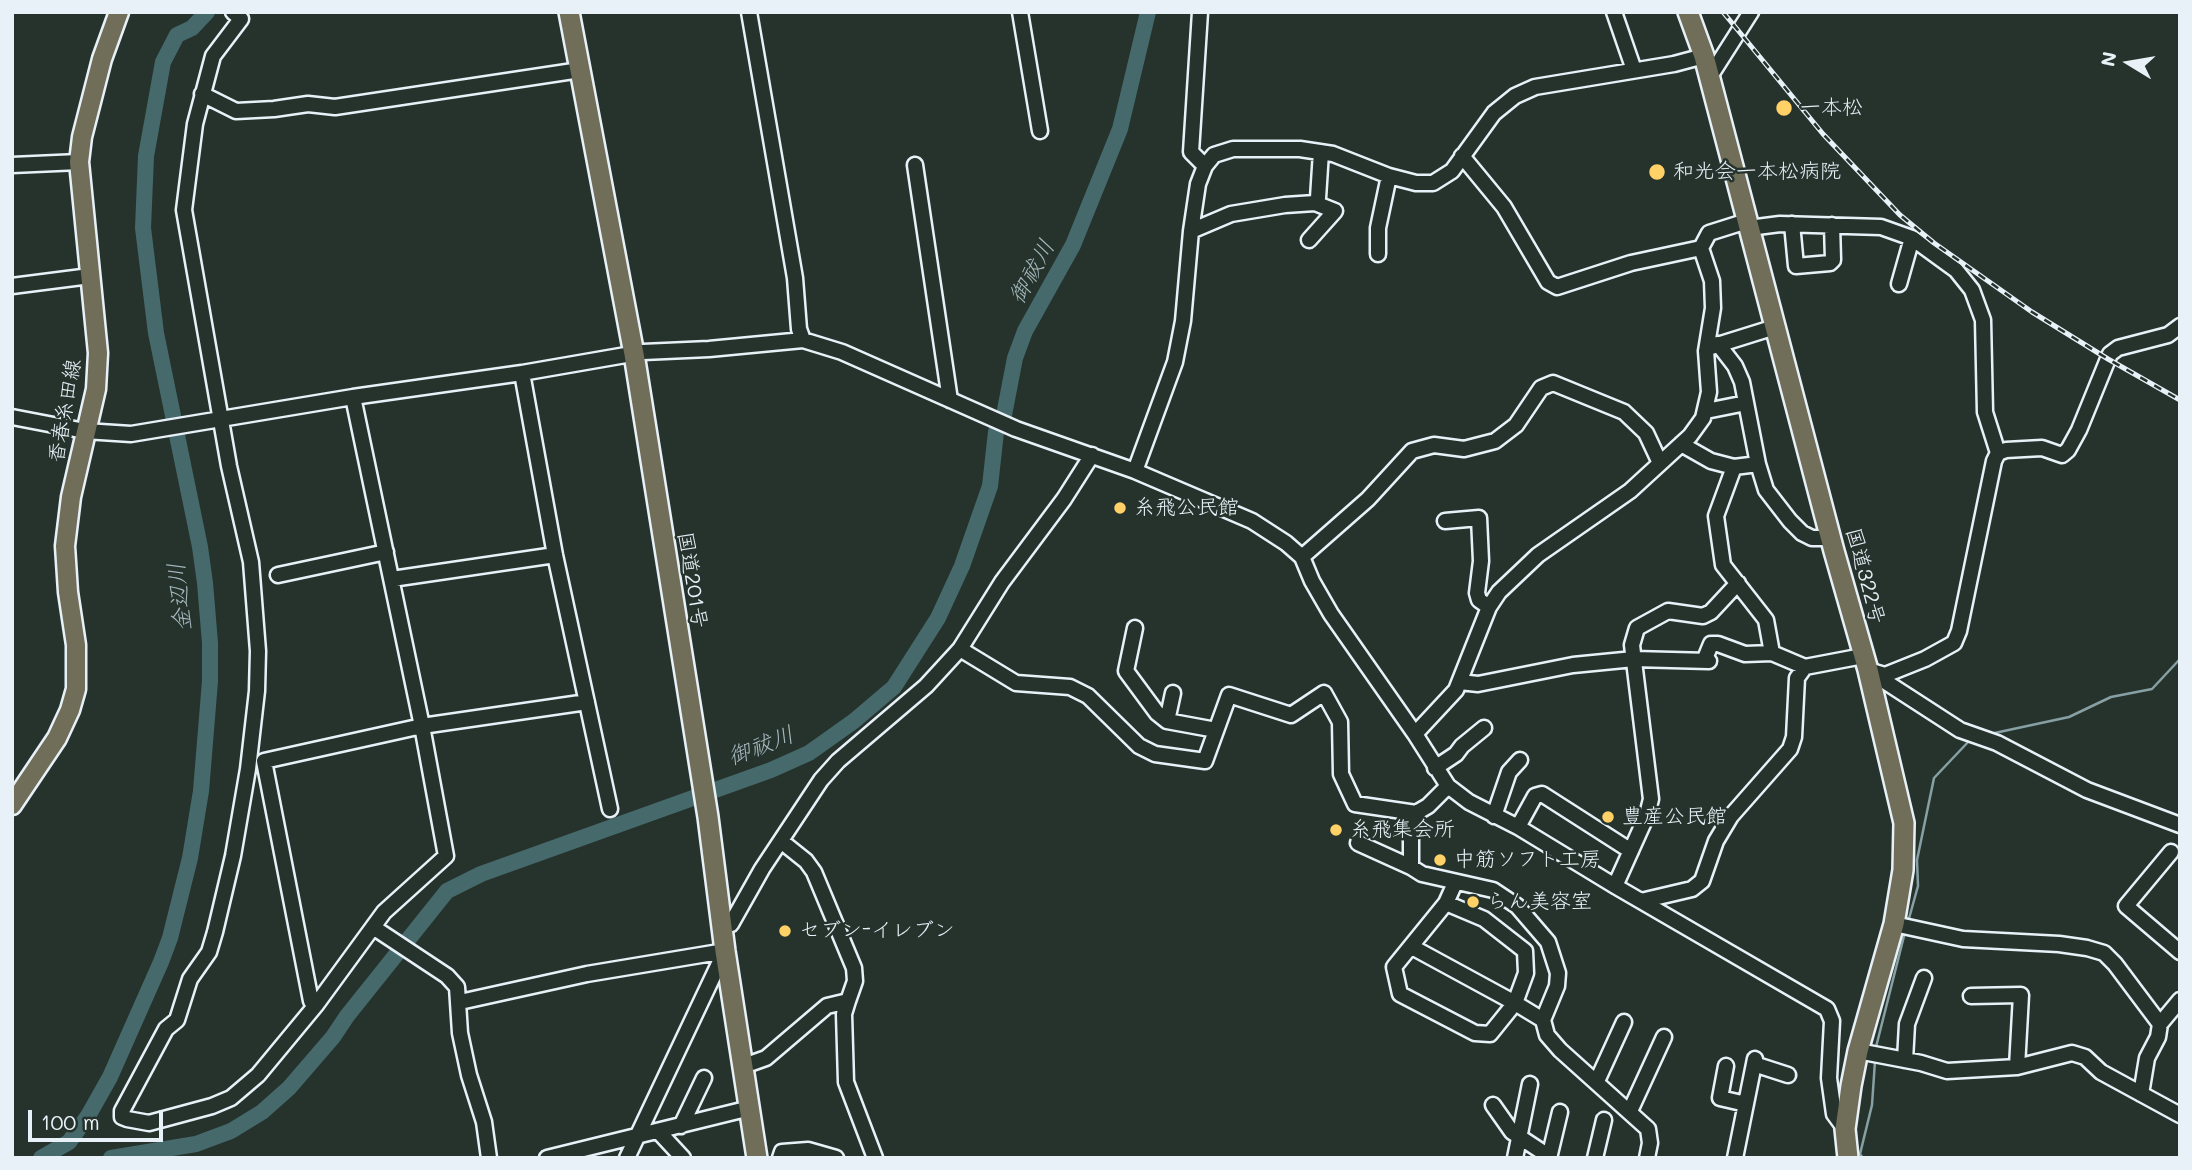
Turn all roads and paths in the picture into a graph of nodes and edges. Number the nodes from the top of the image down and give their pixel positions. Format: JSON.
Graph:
{"nodes":[{"id":1,"x":119,"y":12,"type":"edge"},
{"id":2,"x":569,"y":12,"type":"edge"},
{"id":3,"x":580,"y":12,"type":"edge"},
{"id":4,"x":749,"y":12,"type":"edge"},
{"id":5,"x":1020,"y":12,"type":"edge"},
{"id":6,"x":1200,"y":12,"type":"edge"},
{"id":7,"x":1615,"y":12,"type":"edge"},
{"id":8,"x":1688,"y":12,"type":"edge"},
{"id":9,"x":1751,"y":12,"type":"edge"},
{"id":10,"x":235,"y":14,"type":"edge"},
{"id":11,"x":1704,"y":56,"type":"junction"},
{"id":12,"x":580,"y":70,"type":"junction"},
{"id":13,"x":1634,"y":70,"type":"junction"},
{"id":14,"x":1709,"y":78,"type":"junction"},
{"id":15,"x":202,"y":94,"type":"junction"},
{"id":16,"x":1040,"y":131,"type":"dead end"},
{"id":17,"x":1321,"y":152,"type":"junction"},
{"id":18,"x":1462,"y":156,"type":"junction"},
{"id":19,"x":79,"y":162,"type":"junction"},
{"id":20,"x":12,"y":165,"type":"edge"},
{"id":21,"x":915,"y":166,"type":"dead end"},
{"id":22,"x":1205,"y":166,"type":"junction"},
{"id":23,"x":1389,"y":176,"type":"junction"},
{"id":24,"x":1315,"y":203,"type":"junction"},
{"id":25,"x":1748,"y":224,"type":"junction"},
{"id":26,"x":1792,"y":224,"type":"junction"},
{"id":27,"x":1832,"y":225,"type":"junction"},
{"id":28,"x":1191,"y":231,"type":"junction"},
{"id":29,"x":1912,"y":238,"type":"junction"},
{"id":30,"x":1309,"y":240,"type":"dead end"},
{"id":31,"x":1701,"y":248,"type":"junction"},
{"id":32,"x":1378,"y":254,"type":"dead end"},
{"id":33,"x":90,"y":276,"type":"junction"},
{"id":34,"x":1899,"y":284,"type":"dead end"},
{"id":35,"x":12,"y":286,"type":"edge"},
{"id":36,"x":2180,"y":326,"type":"edge"},
{"id":37,"x":1775,"y":327,"type":"junction"},
{"id":38,"x":803,"y":340,"type":"junction"},
{"id":39,"x":1712,"y":346,"type":"junction"},
{"id":40,"x":639,"y":353,"type":"junction"},
{"id":41,"x":522,"y":373,"type":"junction"},
{"id":42,"x":353,"y":397,"type":"junction"},
{"id":43,"x":950,"y":400,"type":"junction"},
{"id":44,"x":1746,"y":402,"type":"junction"},
{"id":45,"x":1706,"y":411,"type":"junction"},
{"id":46,"x":12,"y":418,"type":"edge"},
{"id":47,"x":219,"y":419,"type":"junction"},
{"id":48,"x":85,"y":431,"type":"junction"},
{"id":49,"x":1681,"y":444,"type":"junction"},
{"id":50,"x":1998,"y":453,"type":"junction"},
{"id":51,"x":1092,"y":455,"type":"junction"},
{"id":52,"x":1660,"y":463,"type":"junction"},
{"id":53,"x":1758,"y":464,"type":"junction"},
{"id":54,"x":1734,"y":467,"type":"junction"},
{"id":55,"x":1135,"y":471,"type":"junction"},
{"id":56,"x":1445,"y":521,"type":"dead end"},
{"id":57,"x":1831,"y":538,"type":"junction"},
{"id":58,"x":386,"y":552,"type":"junction"},
{"id":59,"x":555,"y":555,"type":"junction"},
{"id":60,"x":1302,"y":557,"type":"junction"},
{"id":61,"x":278,"y":575,"type":"dead end"},
{"id":62,"x":392,"y":579,"type":"junction"},
{"id":63,"x":1738,"y":583,"type":"junction"},
{"id":64,"x":1489,"y":607,"type":"junction"},
{"id":65,"x":1135,"y":628,"type":"dead end"},
{"id":66,"x":960,"y":649,"type":"junction"},
{"id":67,"x":1772,"y":653,"type":"junction"},
{"id":68,"x":1634,"y":659,"type":"junction"},
{"id":69,"x":1866,"y":663,"type":"junction"},
{"id":70,"x":1805,"y":667,"type":"junction"},
{"id":71,"x":1460,"y":682,"type":"junction"},
{"id":72,"x":1173,"y":693,"type":"dead end"},
{"id":73,"x":587,"y":702,"type":"junction"},
{"id":74,"x":1167,"y":721,"type":"junction"},
{"id":75,"x":422,"y":726,"type":"junction"},
{"id":76,"x":1484,"y":728,"type":"dead end"},
{"id":77,"x":1216,"y":730,"type":"junction"},
{"id":78,"x":1415,"y":734,"type":"junction"},
{"id":79,"x":1520,"y":760,"type":"dead end"},
{"id":80,"x":1435,"y":768,"type":"junction"},
{"id":81,"x":1448,"y":786,"type":"junction"},
{"id":82,"x":12,"y":805,"type":"edge"},
{"id":83,"x":610,"y":809,"type":"dead end"},
{"id":84,"x":1416,"y":813,"type":"junction"},
{"id":85,"x":712,"y":815,"type":"junction"},
{"id":86,"x":1494,"y":816,"type":"junction"},
{"id":87,"x":2180,"y":825,"type":"edge"},
{"id":88,"x":1518,"y":827,"type":"junction"},
{"id":89,"x":780,"y":841,"type":"junction"},
{"id":90,"x":1358,"y":843,"type":"dead end"},
{"id":91,"x":1631,"y":851,"type":"junction"},
{"id":92,"x":2171,"y":852,"type":"dead end"},
{"id":93,"x":1411,"y":867,"type":"junction"},
{"id":94,"x":1455,"y":883,"type":"junction"},
{"id":95,"x":1615,"y":886,"type":"junction"},
{"id":96,"x":1641,"y":901,"type":"junction"},
{"id":97,"x":1446,"y":903,"type":"junction"},
{"id":98,"x":731,"y":924,"type":"junction"},
{"id":99,"x":373,"y":927,"type":"junction"},
{"id":100,"x":1905,"y":927,"type":"junction"},
{"id":101,"x":1412,"y":947,"type":"junction"},
{"id":102,"x":724,"y":951,"type":"junction"},
{"id":103,"x":2180,"y":952,"type":"edge"},
{"id":104,"x":1924,"y":978,"type":"dead end"},
{"id":105,"x":1971,"y":996,"type":"dead end"},
{"id":106,"x":2180,"y":1000,"type":"edge"},
{"id":107,"x":848,"y":1001,"type":"junction"},
{"id":108,"x":460,"y":1002,"type":"junction"},
{"id":109,"x":1515,"y":1003,"type":"junction"},
{"id":110,"x":316,"y":1006,"type":"junction"},
{"id":111,"x":1543,"y":1020,"type":"junction"},
{"id":112,"x":1624,"y":1022,"type":"dead end"},
{"id":113,"x":2160,"y":1024,"type":"junction"},
{"id":114,"x":1664,"y":1037,"type":"dead end"},
{"id":115,"x":1870,"y":1054,"type":"junction"},
{"id":116,"x":1905,"y":1060,"type":"junction"},
{"id":117,"x":752,"y":1063,"type":"junction"},
{"id":118,"x":1726,"y":1066,"type":"dead end"},
{"id":119,"x":2017,"y":1067,"type":"junction"},
{"id":120,"x":1788,"y":1075,"type":"dead end"},
{"id":121,"x":704,"y":1078,"type":"dead end"},
{"id":122,"x":1597,"y":1081,"type":"junction"},
{"id":123,"x":1530,"y":1084,"type":"dead end"},
{"id":124,"x":2141,"y":1094,"type":"junction"},
{"id":125,"x":1746,"y":1104,"type":"junction"},
{"id":126,"x":1493,"y":1105,"type":"dead end"},
{"id":127,"x":750,"y":1108,"type":"junction"},
{"id":128,"x":1630,"y":1111,"type":"junction"},
{"id":129,"x":1560,"y":1112,"type":"dead end"},
{"id":130,"x":2180,"y":1115,"type":"edge"},
{"id":131,"x":1604,"y":1120,"type":"dead end"},
{"id":132,"x":681,"y":1126,"type":"junction"},
{"id":133,"x":1845,"y":1129,"type":"junction"},
{"id":134,"x":658,"y":1131,"type":"junction"},
{"id":135,"x":1519,"y":1135,"type":"junction"},
{"id":136,"x":639,"y":1136,"type":"junction"},
{"id":137,"x":1549,"y":1157,"type":"edge"},
{"id":138,"x":489,"y":1158,"type":"edge"},
{"id":139,"x":547,"y":1158,"type":"edge"},
{"id":140,"x":627,"y":1158,"type":"edge"},
{"id":141,"x":683,"y":1158,"type":"edge"},
{"id":142,"x":757,"y":1158,"type":"edge"},
{"id":143,"x":767,"y":1158,"type":"edge"},
{"id":144,"x":780,"y":1158,"type":"edge"},
{"id":145,"x":836,"y":1158,"type":"edge"},
{"id":146,"x":875,"y":1158,"type":"edge"},
{"id":147,"x":1515,"y":1158,"type":"edge"},
{"id":148,"x":1595,"y":1158,"type":"edge"},
{"id":149,"x":1647,"y":1158,"type":"edge"},
{"id":150,"x":1735,"y":1158,"type":"edge"},
{"id":151,"x":1848,"y":1158,"type":"edge"}],
"edges":[{"from":1,"to":19,"type":"main road","name":"香春糸田線"},
{"from":2,"to":12,"type":"highway","name":"国道201号"},
{"from":3,"to":40,"type":"highway","name":"国道201号"},
{"from":4,"to":38,"type":"street"},
{"from":5,"to":16,"type":"street"},
{"from":6,"to":22,"type":"street"},
{"from":7,"to":13,"type":"street"},
{"from":8,"to":11,"type":"highway","name":"国道322号"},
{"from":9,"to":14,"type":"street"},
{"from":10,"to":15,"type":"street"},
{"from":11,"to":13,"type":"street"},
{"from":11,"to":14,"type":"highway","name":"国道322号"},
{"from":12,"to":15,"type":"street"},
{"from":12,"to":40,"type":"highway","name":"国道201号"},
{"from":13,"to":18,"type":"street"},
{"from":14,"to":25,"type":"highway","name":"国道322号"},
{"from":15,"to":47,"type":"street"},
{"from":17,"to":22,"type":"street"},
{"from":17,"to":23,"type":"street"},
{"from":17,"to":24,"type":"street"},
{"from":18,"to":23,"type":"street"},
{"from":18,"to":31,"type":"street"},
{"from":19,"to":20,"type":"street"},
{"from":19,"to":33,"type":"main road","name":"香春糸田線"},
{"from":21,"to":43,"type":"street"},
{"from":22,"to":28,"type":"street"},
{"from":23,"to":32,"type":"street"},
{"from":24,"to":28,"type":"street"},
{"from":24,"to":30,"type":"street"},
{"from":25,"to":26,"type":"street"},
{"from":25,"to":31,"type":"street"},
{"from":25,"to":37,"type":"highway","name":"国道322号"},
{"from":26,"to":27,"type":"street"},
{"from":26,"to":27,"type":"street"},
{"from":27,"to":29,"type":"street"},
{"from":28,"to":55,"type":"street"},
{"from":29,"to":34,"type":"street"},
{"from":29,"to":50,"type":"street"},
{"from":31,"to":39,"type":"street"},
{"from":33,"to":35,"type":"street"},
{"from":33,"to":48,"type":"main road","name":"香春糸田線"},
{"from":36,"to":50,"type":"street"},
{"from":37,"to":39,"type":"street"},
{"from":37,"to":57,"type":"highway","name":"国道322号"},
{"from":38,"to":40,"type":"street"},
{"from":38,"to":43,"type":"street"},
{"from":39,"to":44,"type":"street"},
{"from":39,"to":45,"type":"street"},
{"from":40,"to":41,"type":"street"},
{"from":40,"to":85,"type":"highway","name":"国道201号"},
{"from":41,"to":42,"type":"street"},
{"from":41,"to":59,"type":"street"},
{"from":42,"to":47,"type":"street"},
{"from":42,"to":58,"type":"street"},
{"from":43,"to":51,"type":"street"},
{"from":44,"to":45,"type":"street"},
{"from":44,"to":53,"type":"street"},
{"from":45,"to":49,"type":"street"},
{"from":46,"to":48,"type":"street"},
{"from":47,"to":48,"type":"street"},
{"from":47,"to":110,"type":"street"},
{"from":48,"to":82,"type":"main road","name":"香春糸田線"},
{"from":49,"to":52,"type":"street"},
{"from":49,"to":54,"type":"street"},
{"from":50,"to":69,"type":"street"},
{"from":51,"to":55,"type":"street"},
{"from":51,"to":66,"type":"street"},
{"from":52,"to":60,"type":"street"},
{"from":52,"to":64,"type":"street"},
{"from":53,"to":54,"type":"street"},
{"from":53,"to":57,"type":"street"},
{"from":54,"to":63,"type":"street"},
{"from":55,"to":60,"type":"street"},
{"from":56,"to":64,"type":"street"},
{"from":57,"to":69,"type":"highway","name":"国道322号"},
{"from":58,"to":61,"type":"street"},
{"from":58,"to":62,"type":"street"},
{"from":59,"to":62,"type":"street"},
{"from":59,"to":73,"type":"street"},
{"from":60,"to":78,"type":"street"},
{"from":62,"to":75,"type":"street"},
{"from":63,"to":67,"type":"street"},
{"from":63,"to":68,"type":"street"},
{"from":64,"to":71,"type":"street"},
{"from":65,"to":74,"type":"street"},
{"from":66,"to":77,"type":"street"},
{"from":66,"to":89,"type":"street"},
{"from":67,"to":68,"type":"street"},
{"from":67,"to":70,"type":"street"},
{"from":68,"to":71,"type":"street"},
{"from":68,"to":91,"type":"street"},
{"from":69,"to":70,"type":"street"},
{"from":69,"to":87,"type":"street"},
{"from":69,"to":100,"type":"highway","name":"国道322号"},
{"from":70,"to":96,"type":"street"},
{"from":71,"to":78,"type":"street"},
{"from":72,"to":74,"type":"street"},
{"from":73,"to":75,"type":"street"},
{"from":73,"to":83,"type":"street"},
{"from":74,"to":77,"type":"street"},
{"from":75,"to":99,"type":"street"},
{"from":75,"to":110,"type":"street"},
{"from":76,"to":80,"type":"street"},
{"from":77,"to":84,"type":"street"},
{"from":78,"to":80,"type":"street"},
{"from":79,"to":86,"type":"street"},
{"from":80,"to":81,"type":"street"},
{"from":81,"to":84,"type":"street"},
{"from":81,"to":86,"type":"street"},
{"from":84,"to":93,"type":"street"},
{"from":85,"to":98,"type":"highway","name":"国道201号"},
{"from":85,"to":102,"type":"highway","name":"国道201号"},
{"from":86,"to":88,"type":"street"},
{"from":88,"to":91,"type":"street"},
{"from":88,"to":95,"type":"street"},
{"from":89,"to":98,"type":"street"},
{"from":89,"to":107,"type":"street"},
{"from":90,"to":93,"type":"street"},
{"from":91,"to":95,"type":"street"},
{"from":92,"to":103,"type":"street"},
{"from":93,"to":94,"type":"street"},
{"from":94,"to":97,"type":"street"},
{"from":94,"to":111,"type":"street"},
{"from":95,"to":96,"type":"street"},
{"from":96,"to":133,"type":"street"},
{"from":97,"to":101,"type":"street"},
{"from":97,"to":109,"type":"street"},
{"from":98,"to":117,"type":"highway","name":"国道201号"},
{"from":99,"to":108,"type":"street"},
{"from":99,"to":110,"type":"street"},
{"from":100,"to":113,"type":"street"},
{"from":100,"to":115,"type":"highway","name":"国道322号"},
{"from":101,"to":109,"type":"street"},
{"from":101,"to":109,"type":"street"},
{"from":102,"to":108,"type":"street"},
{"from":102,"to":127,"type":"highway","name":"国道201号"},
{"from":102,"to":136,"type":"street"},
{"from":104,"to":116,"type":"street"},
{"from":105,"to":119,"type":"street"},
{"from":106,"to":113,"type":"street"},
{"from":107,"to":117,"type":"street"},
{"from":107,"to":146,"type":"street"},
{"from":108,"to":138,"type":"street"},
{"from":109,"to":111,"type":"street"},
{"from":111,"to":122,"type":"street"},
{"from":112,"to":122,"type":"street"},
{"from":113,"to":124,"type":"street"},
{"from":114,"to":128,"type":"street"},
{"from":115,"to":116,"type":"street"},
{"from":115,"to":133,"type":"highway","name":"国道322号"},
{"from":116,"to":119,"type":"street"},
{"from":117,"to":143,"type":"highway","name":"国道201号"},
{"from":118,"to":125,"type":"street"},
{"from":119,"to":124,"type":"street"},
{"from":120,"to":125,"type":"street"},
{"from":121,"to":132,"type":"street"},
{"from":122,"to":128,"type":"street"},
{"from":123,"to":135,"type":"street"},
{"from":124,"to":130,"type":"street"},
{"from":125,"to":150,"type":"street"},
{"from":126,"to":135,"type":"street"},
{"from":127,"to":132,"type":"street"},
{"from":127,"to":142,"type":"highway","name":"国道201号"},
{"from":128,"to":149,"type":"street"},
{"from":129,"to":137,"type":"street"},
{"from":131,"to":148,"type":"street"},
{"from":132,"to":134,"type":"street"},
{"from":133,"to":151,"type":"highway","name":"国道322号"},
{"from":134,"to":136,"type":"street"},
{"from":134,"to":141,"type":"street"},
{"from":135,"to":137,"type":"street"},
{"from":135,"to":147,"type":"street"},
{"from":136,"to":139,"type":"street"},
{"from":136,"to":140,"type":"street"},
{"from":144,"to":145,"type":"street"}]}
